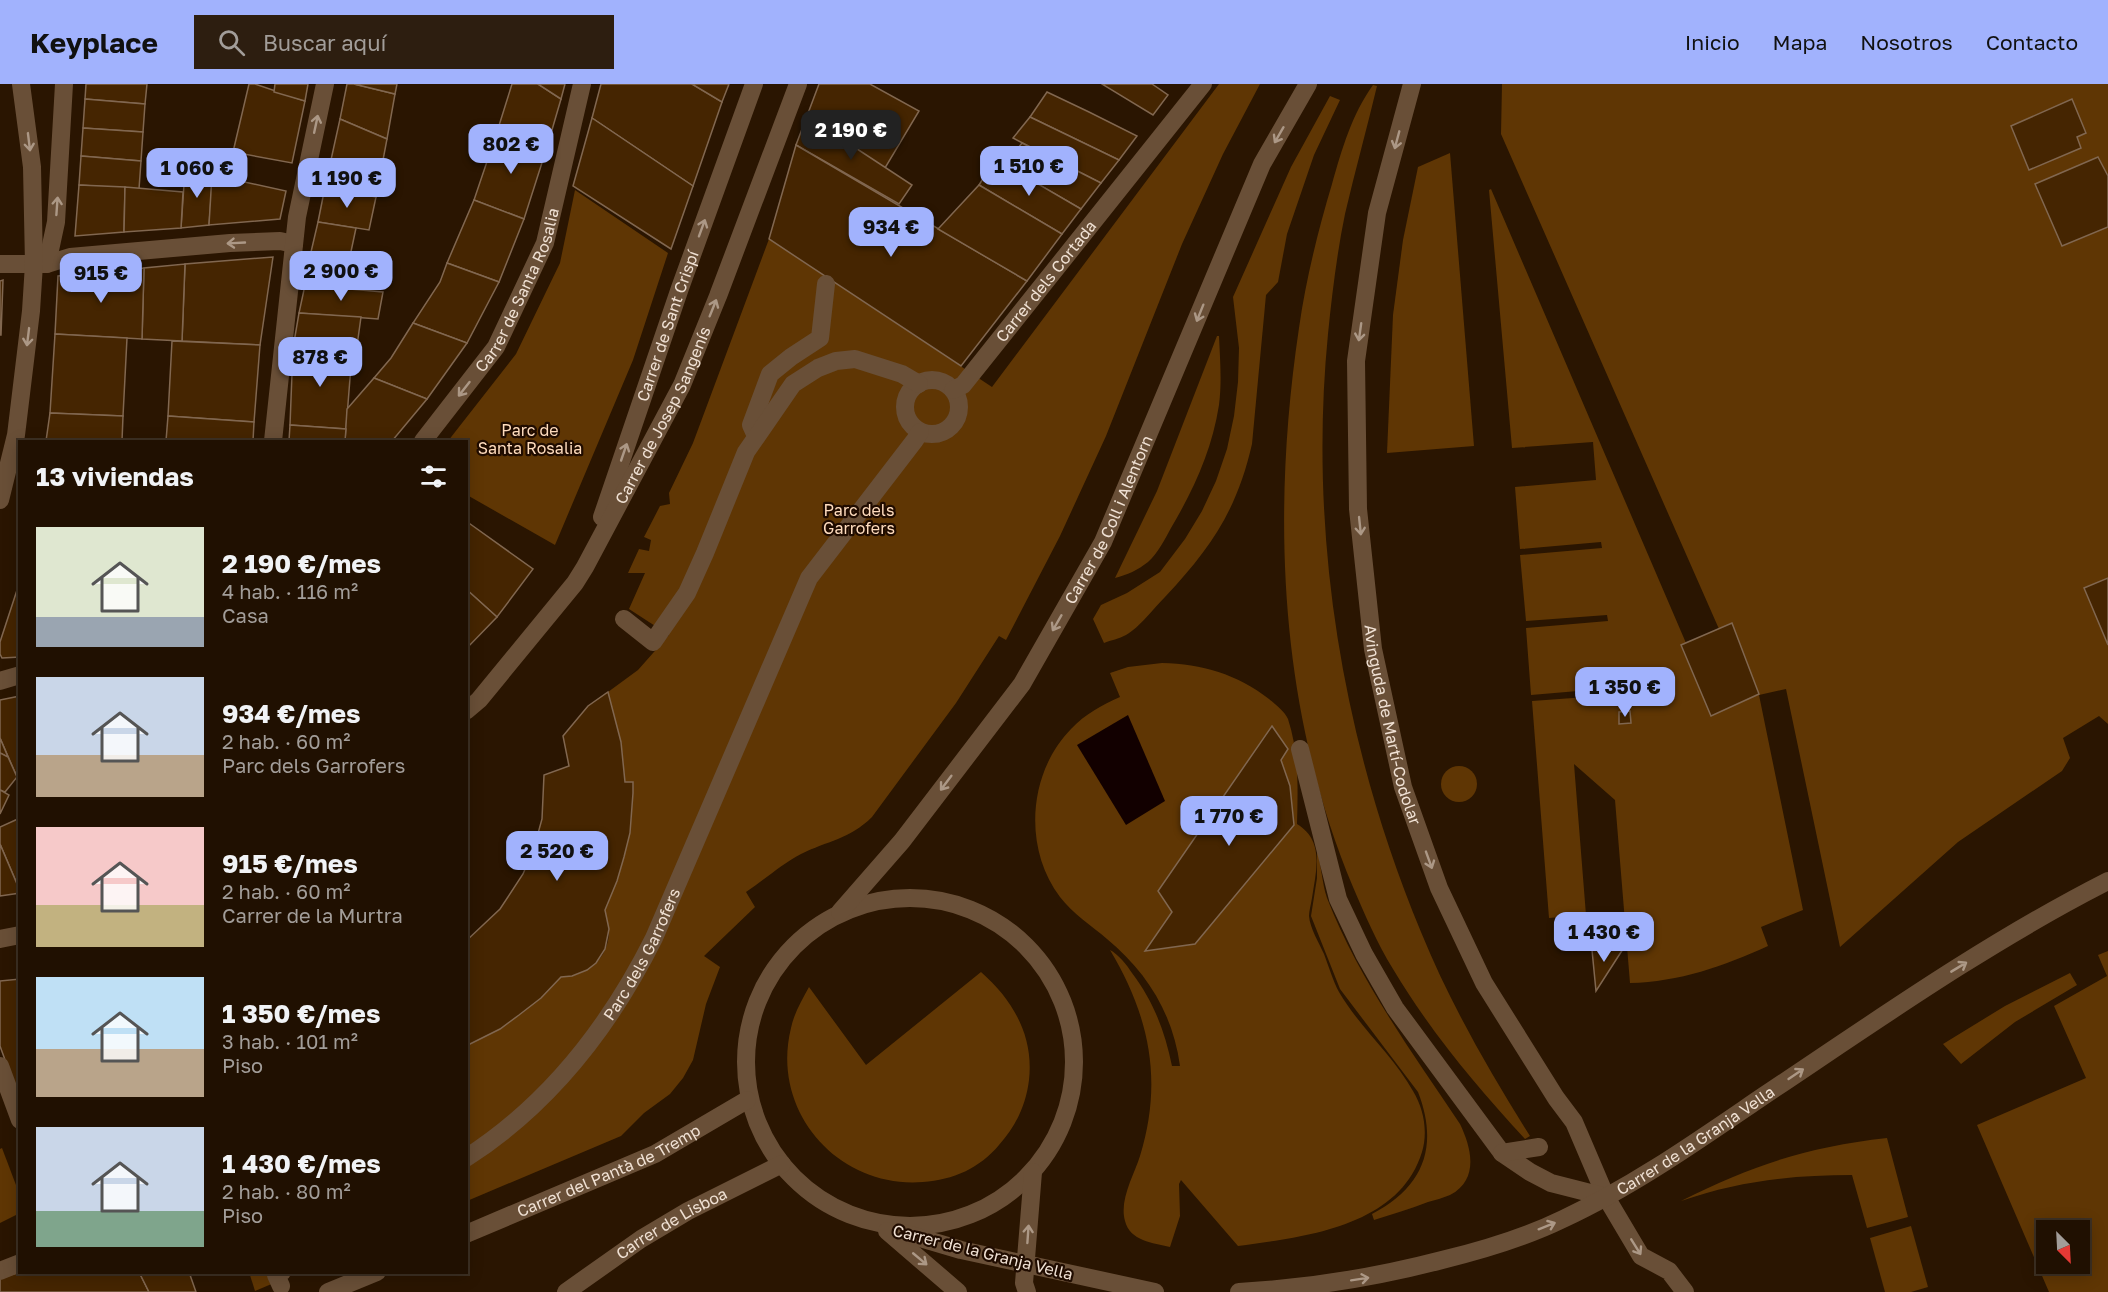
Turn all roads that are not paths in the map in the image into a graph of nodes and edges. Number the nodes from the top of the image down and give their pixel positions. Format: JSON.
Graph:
{"nodes":[{"id":1,"x":21,"y":84,"type":"edge"},
{"id":2,"x":64,"y":84,"type":"edge"},
{"id":3,"x":325,"y":84,"type":"edge"},
{"id":4,"x":582,"y":84,"type":"edge"},
{"id":5,"x":754,"y":84,"type":"edge"},
{"id":6,"x":798,"y":84,"type":"edge"},
{"id":7,"x":1203,"y":84,"type":"edge"},
{"id":8,"x":1308,"y":84,"type":"edge"},
{"id":9,"x":1412,"y":84,"type":"edge"},
{"id":10,"x":294,"y":244,"type":"junction"},
{"id":11,"x":0,"y":264,"type":"edge"},
{"id":12,"x":40,"y":264,"type":"junction"},
{"id":13,"x":826,"y":284,"type":"dead end"},
{"id":14,"x":919,"y":384,"type":"junction"},
{"id":15,"x":954,"y":390,"type":"junction"},
{"id":16,"x":920,"y":432,"type":"junction"},
{"id":17,"x":756,"y":436,"type":"junction"},
{"id":18,"x":273,"y":440,"type":"edge"},
{"id":19,"x":424,"y":440,"type":"edge"},
{"id":20,"x":0,"y":500,"type":"edge"},
{"id":21,"x":585,"y":567,"type":"junction"},
{"id":22,"x":624,"y":619,"type":"dead end"},
{"id":23,"x":18,"y":676,"type":"edge"},
{"id":24,"x":0,"y":681,"type":"edge"},
{"id":25,"x":468,"y":709,"type":"edge"},
{"id":26,"x":1300,"y":749,"type":"dead end"},
{"id":27,"x":2108,"y":880,"type":"edge"},
{"id":28,"x":840,"y":912,"type":"junction"},
{"id":29,"x":18,"y":935,"type":"edge"},
{"id":30,"x":0,"y":939,"type":"edge"},
{"id":31,"x":0,"y":1066,"type":"edge"},
{"id":32,"x":747,"y":1100,"type":"junction"},
{"id":33,"x":18,"y":1115,"type":"edge"},
{"id":34,"x":1539,"y":1147,"type":"dead end"},
{"id":35,"x":1502,"y":1153,"type":"junction"},
{"id":36,"x":468,"y":1157,"type":"edge"},
{"id":37,"x":782,"y":1164,"type":"junction"},
{"id":38,"x":1033,"y":1172,"type":"junction"},
{"id":39,"x":1606,"y":1197,"type":"junction"},
{"id":40,"x":881,"y":1226,"type":"junction"},
{"id":41,"x":468,"y":1233,"type":"edge"},
{"id":42,"x":18,"y":1264,"type":"edge"},
{"id":43,"x":1026,"y":1264,"type":"junction"},
{"id":44,"x":0,"y":1271,"type":"edge"},
{"id":45,"x":371,"y":1274,"type":"edge"},
{"id":46,"x":328,"y":1292,"type":"edge"},
{"id":47,"x":566,"y":1292,"type":"edge"},
{"id":48,"x":958,"y":1292,"type":"edge"},
{"id":49,"x":1027,"y":1292,"type":"edge"},
{"id":50,"x":1147,"y":1292,"type":"edge"},
{"id":51,"x":1155,"y":1292,"type":"edge"},
{"id":52,"x":1239,"y":1292,"type":"edge"},
{"id":53,"x":1685,"y":1292,"type":"edge"}],
"edges":[{"from":1,"to":12,"type":"street","one_way":true},
{"from":12,"to":2,"type":"street","one_way":true},
{"from":10,"to":3,"type":"street","one_way":true},
{"from":4,"to":19,"type":"street","name":"Carrer de Santa Rosalia","one_way":true},
{"from":21,"to":5,"type":"street","name":"Carrer de Sant Crispí","one_way":true},
{"from":21,"to":6,"type":"street","name":"Carrer de Josep Sangenís","one_way":true},
{"from":7,"to":15,"type":"street","name":"Carrer dels Cortada"},
{"from":8,"to":28,"type":"street","name":"Carrer de Coll i Alentorn","one_way":true},
{"from":9,"to":39,"type":"street","name":"Avinguda de Martí-Codolar","one_way":true},
{"from":10,"to":12,"type":"street","one_way":true},
{"from":10,"to":18,"type":"street"},
{"from":11,"to":12,"type":"street"},
{"from":12,"to":20,"type":"street","one_way":true},
{"from":13,"to":17,"type":"street"},
{"from":14,"to":15,"type":"street"},
{"from":14,"to":16,"type":"street"},
{"from":14,"to":17,"type":"street"},
{"from":15,"to":16,"type":"street"},
{"from":16,"to":36,"type":"street","name":"Parc dels Garrofers"},
{"from":17,"to":22,"type":"street"},
{"from":21,"to":25,"type":"street","name":"Carrer de Josep Sangenís"},
{"from":23,"to":24,"type":"street"},
{"from":26,"to":35,"type":"street"},
{"from":39,"to":27,"type":"street","name":"Carrer de la Granja Vella","one_way":true},
{"from":28,"to":32,"type":"street"},
{"from":28,"to":38,"type":"street"},
{"from":29,"to":30,"type":"street"},
{"from":31,"to":33,"type":"street"},
{"from":32,"to":37,"type":"street"},
{"from":32,"to":41,"type":"street","name":"Carrer del Pantà de Tremp"},
{"from":34,"to":35,"type":"street"},
{"from":35,"to":39,"type":"street"},
{"from":37,"to":40,"type":"street"},
{"from":37,"to":47,"type":"street","name":"Carrer de Lisboa"},
{"from":38,"to":40,"type":"street"},
{"from":43,"to":38,"type":"street","one_way":true},
{"from":52,"to":39,"type":"street","name":"Carrer de la Granja Vella","one_way":true},
{"from":39,"to":53,"type":"street","name":"Avinguda de Martí-Codolar","one_way":true},
{"from":40,"to":43,"type":"street","name":"Carrer de la Granja Vella"},
{"from":40,"to":48,"type":"street","one_way":true},
{"from":42,"to":44,"type":"street"},
{"from":43,"to":49,"type":"street"},
{"from":43,"to":50,"type":"street","name":"Carrer de la Granja Vella"},
{"from":45,"to":46,"type":"street"},
{"from":50,"to":51,"type":"street","name":"Carrer de la Granja Vella"}]}
